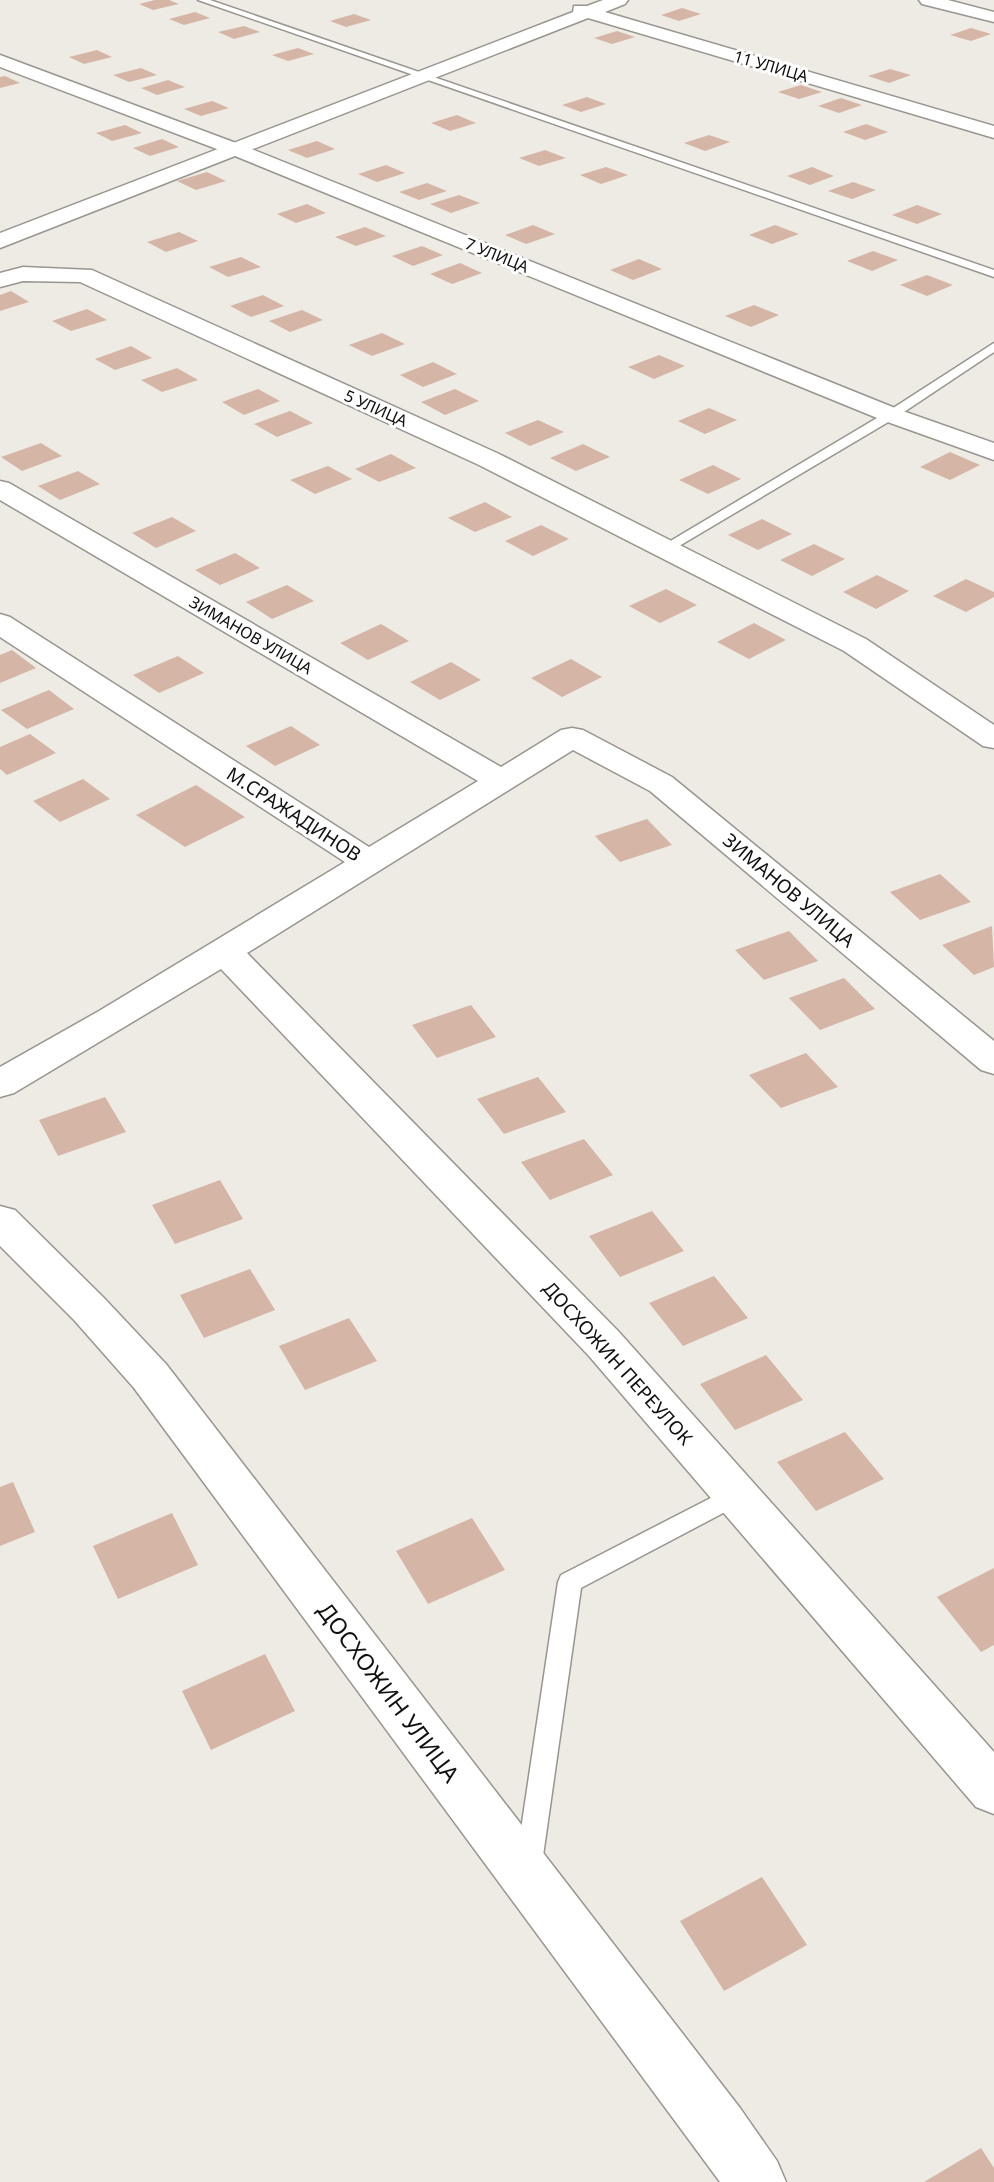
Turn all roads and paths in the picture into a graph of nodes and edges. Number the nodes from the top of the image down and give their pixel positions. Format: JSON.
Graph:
{"nodes":[{"id":1,"x":202,"y":0,"type":"edge"},
{"id":2,"x":619,"y":0,"type":"edge"},
{"id":3,"x":928,"y":0,"type":"edge"},
{"id":4,"x":561,"y":4,"type":"dead end"},
{"id":5,"x":587,"y":12,"type":"junction"},
{"id":6,"x":994,"y":17,"type":"edge"},
{"id":7,"x":0,"y":61,"type":"edge"},
{"id":8,"x":424,"y":76,"type":"junction"},
{"id":9,"x":994,"y":132,"type":"edge"},
{"id":10,"x":237,"y":150,"type":"junction"},
{"id":11,"x":0,"y":241,"type":"edge"},
{"id":12,"x":0,"y":258,"type":"edge"},
{"id":13,"x":23,"y":274,"type":"junction"},
{"id":14,"x":994,"y":274,"type":"edge"},
{"id":15,"x":0,"y":280,"type":"edge"},
{"id":16,"x":994,"y":347,"type":"edge"},
{"id":17,"x":891,"y":415,"type":"junction"},
{"id":18,"x":994,"y":452,"type":"edge"},
{"id":19,"x":0,"y":489,"type":"edge"},
{"id":20,"x":664,"y":549,"type":"junction"},
{"id":21,"x":0,"y":623,"type":"edge"},
{"id":22,"x":994,"y":739,"type":"edge"},
{"id":23,"x":502,"y":781,"type":"junction"},
{"id":24,"x":369,"y":862,"type":"junction"},
{"id":25,"x":224,"y":951,"type":"junction"},
{"id":26,"x":994,"y":1061,"type":"edge"},
{"id":27,"x":0,"y":1084,"type":"edge"},
{"id":28,"x":0,"y":1221,"type":"edge"},
{"id":29,"x":736,"y":1495,"type":"junction"},
{"id":30,"x":994,"y":1790,"type":"edge"},
{"id":31,"x":527,"y":1874,"type":"junction"},
{"id":32,"x":756,"y":2182,"type":"edge"}],
"edges":[{"from":1,"to":8,"type":"lane"},
{"from":2,"to":5,"type":"street"},
{"from":3,"to":6,"type":"street"},
{"from":4,"to":5,"type":"street","name":"11 УЛИЦА"},
{"from":5,"to":8,"type":"street"},
{"from":5,"to":9,"type":"street","name":"11 УЛИЦА"},
{"from":7,"to":10,"type":"street","name":"7 УЛИЦА"},
{"from":8,"to":10,"type":"street"},
{"from":8,"to":14,"type":"lane"},
{"from":10,"to":11,"type":"street"},
{"from":10,"to":17,"type":"street","name":"7 УЛИЦА"},
{"from":12,"to":13,"type":"street"},
{"from":13,"to":15,"type":"street"},
{"from":13,"to":20,"type":"street","name":"5 УЛИЦА"},
{"from":16,"to":17,"type":"lane"},
{"from":17,"to":18,"type":"street","name":"7 УЛИЦА"},
{"from":17,"to":20,"type":"lane"},
{"from":19,"to":23,"type":"street","name":"ЗИМАНОВ УЛИЦА"},
{"from":20,"to":22,"type":"street","name":"5 УЛИЦА"},
{"from":21,"to":24,"type":"street","name":"М.СРАЖАДИНОВ"},
{"from":23,"to":24,"type":"street"},
{"from":23,"to":26,"type":"street","name":"ЗИМАНОВ УЛИЦА"},
{"from":24,"to":25,"type":"street","name":"М.СРАЖАДИНОВ"},
{"from":25,"to":27,"type":"street","name":"М.СРАЖАДИНОВ"},
{"from":25,"to":29,"type":"street","name":"ДОСХОЖИН ПЕРЕУЛОК"},
{"from":28,"to":31,"type":"street","name":"ДОСХОЖИН УЛИЦА"},
{"from":29,"to":30,"type":"street","name":"ДОСХОЖИН ПЕРЕУЛОК"},
{"from":29,"to":31,"type":"lane"},
{"from":31,"to":32,"type":"street","name":"ДОСХОЖИН УЛИЦА"}]}
